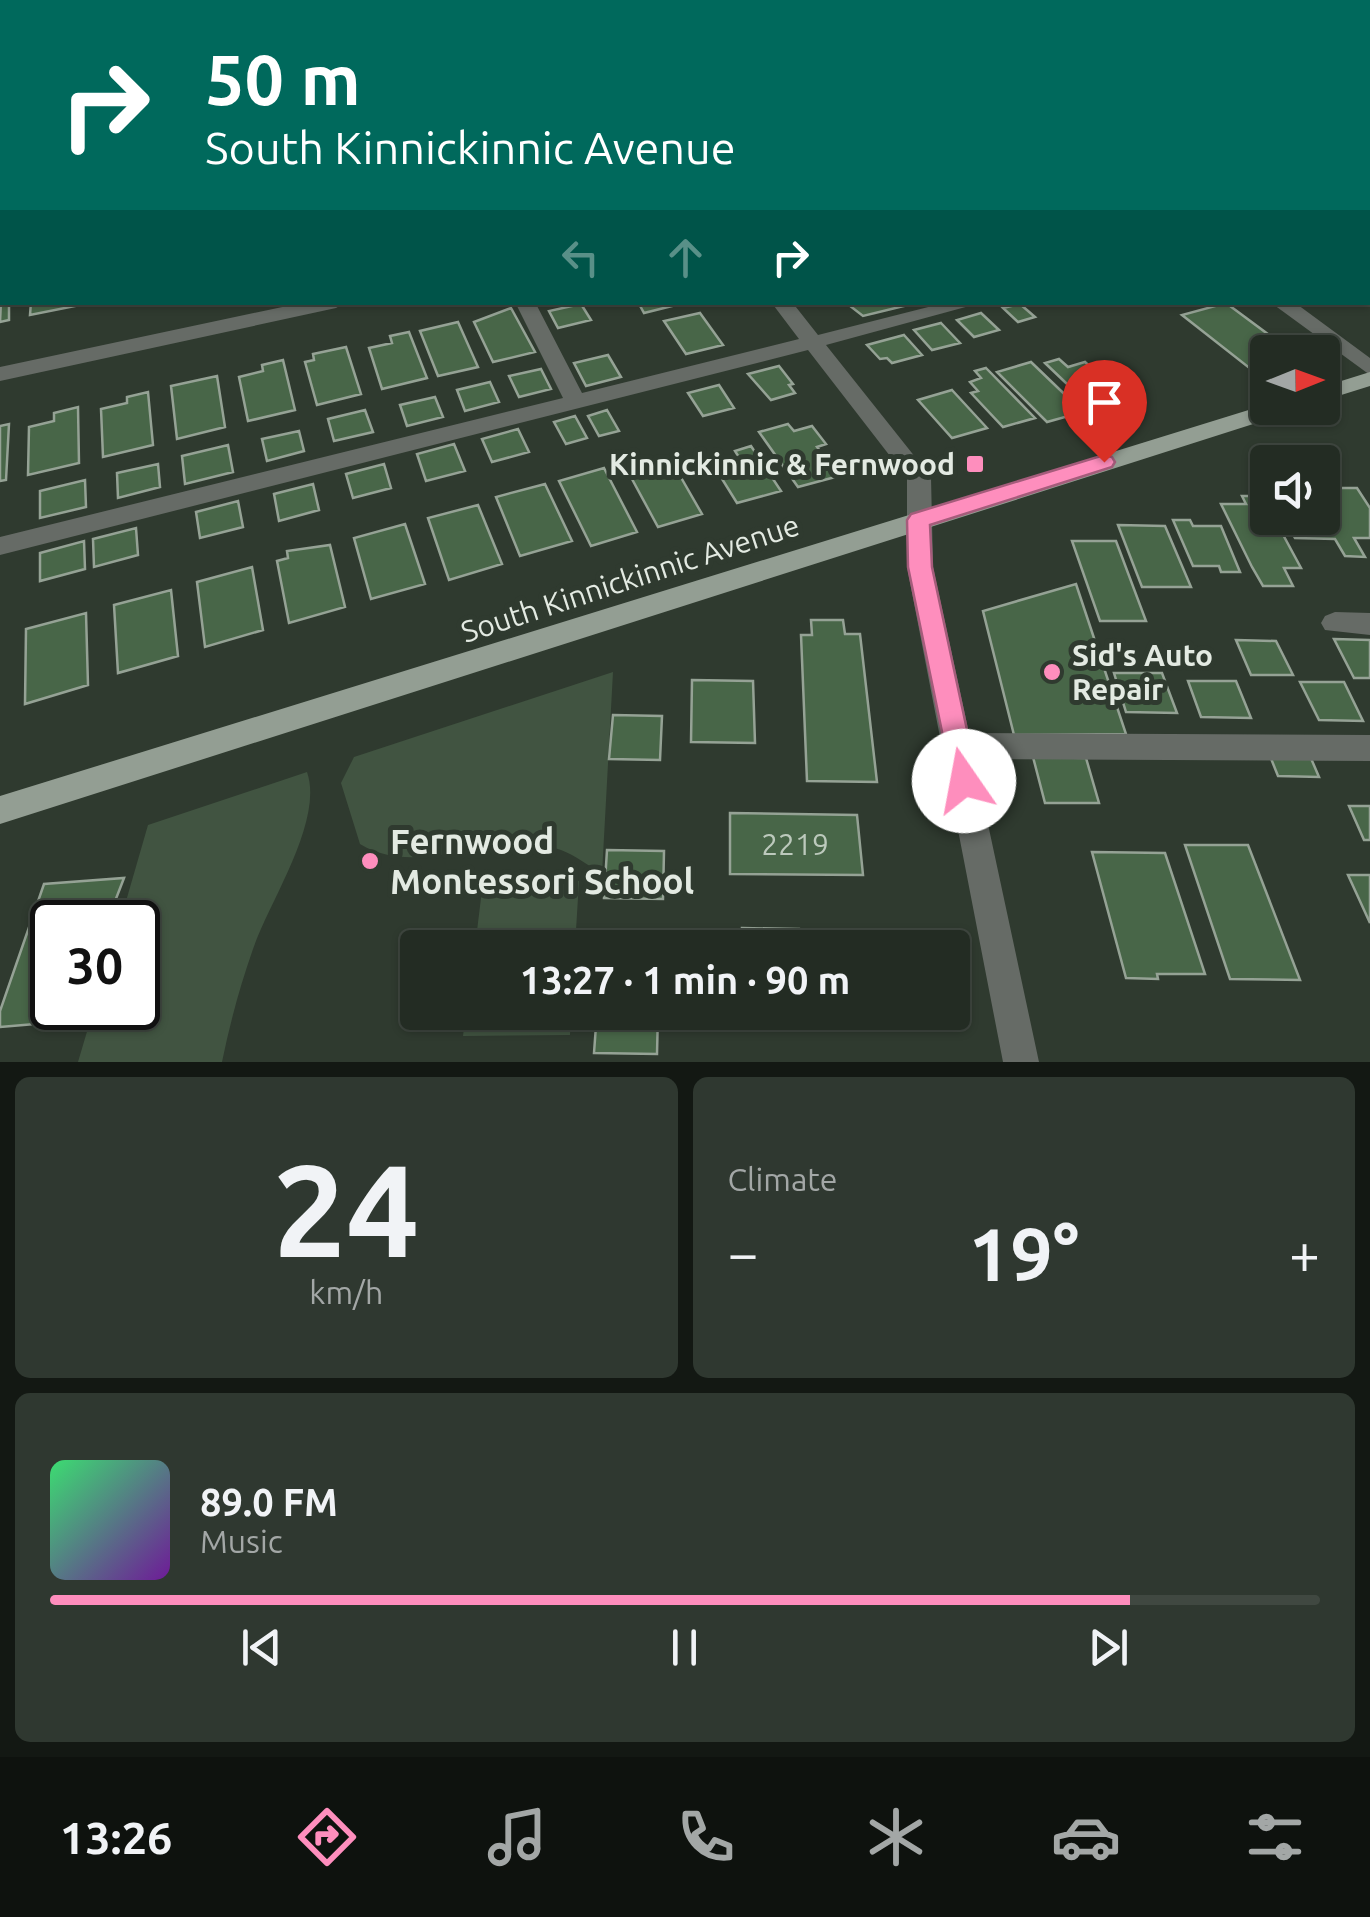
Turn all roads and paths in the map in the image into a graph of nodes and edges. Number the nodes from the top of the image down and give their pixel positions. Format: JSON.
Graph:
{"nodes":[{"id":1,"x":322,"y":305,"type":"edge"},
{"id":2,"x":527,"y":305,"type":"edge"},
{"id":3,"x":782,"y":305,"type":"edge"},
{"id":4,"x":963,"y":305,"type":"edge"},
{"id":5,"x":1284,"y":305,"type":"edge"},
{"id":6,"x":815,"y":344,"type":"junction"},
{"id":7,"x":1370,"y":368,"type":"edge"},
{"id":8,"x":0,"y":374,"type":"edge"},
{"id":9,"x":1370,"y":379,"type":"edge"},
{"id":10,"x":1340,"y":388,"type":"edge"},
{"id":11,"x":577,"y":404,"type":"junction"},
{"id":12,"x":1250,"y":417,"type":"edge"},
{"id":13,"x":918,"y":520,"type":"junction"},
{"id":14,"x":0,"y":546,"type":"edge"},
{"id":15,"x":1336,"y":624,"type":"dead end"},
{"id":16,"x":1370,"y":624,"type":"edge"},
{"id":17,"x":956,"y":746,"type":"junction"},
{"id":18,"x":1370,"y":748,"type":"edge"},
{"id":19,"x":0,"y":810,"type":"edge"},
{"id":20,"x":1022,"y":1062,"type":"edge"}],
"edges":[{"from":1,"to":8,"type":"street"},
{"from":2,"to":11,"type":"street"},
{"from":3,"to":6,"type":"street"},
{"from":4,"to":6,"type":"street"},
{"from":5,"to":7,"type":"street"},
{"from":6,"to":11,"type":"street"},
{"from":6,"to":13,"type":"street"},
{"from":9,"to":10,"type":"main road"},
{"from":11,"to":14,"type":"street"},
{"from":12,"to":13,"type":"main road","name":"South Kinnickinnic Avenue"},
{"from":13,"to":17,"type":"street"},
{"from":13,"to":19,"type":"main road","name":"South Kinnickinnic Avenue"},
{"from":15,"to":16,"type":"street"},
{"from":17,"to":18,"type":"street"},
{"from":17,"to":20,"type":"street"}]}
